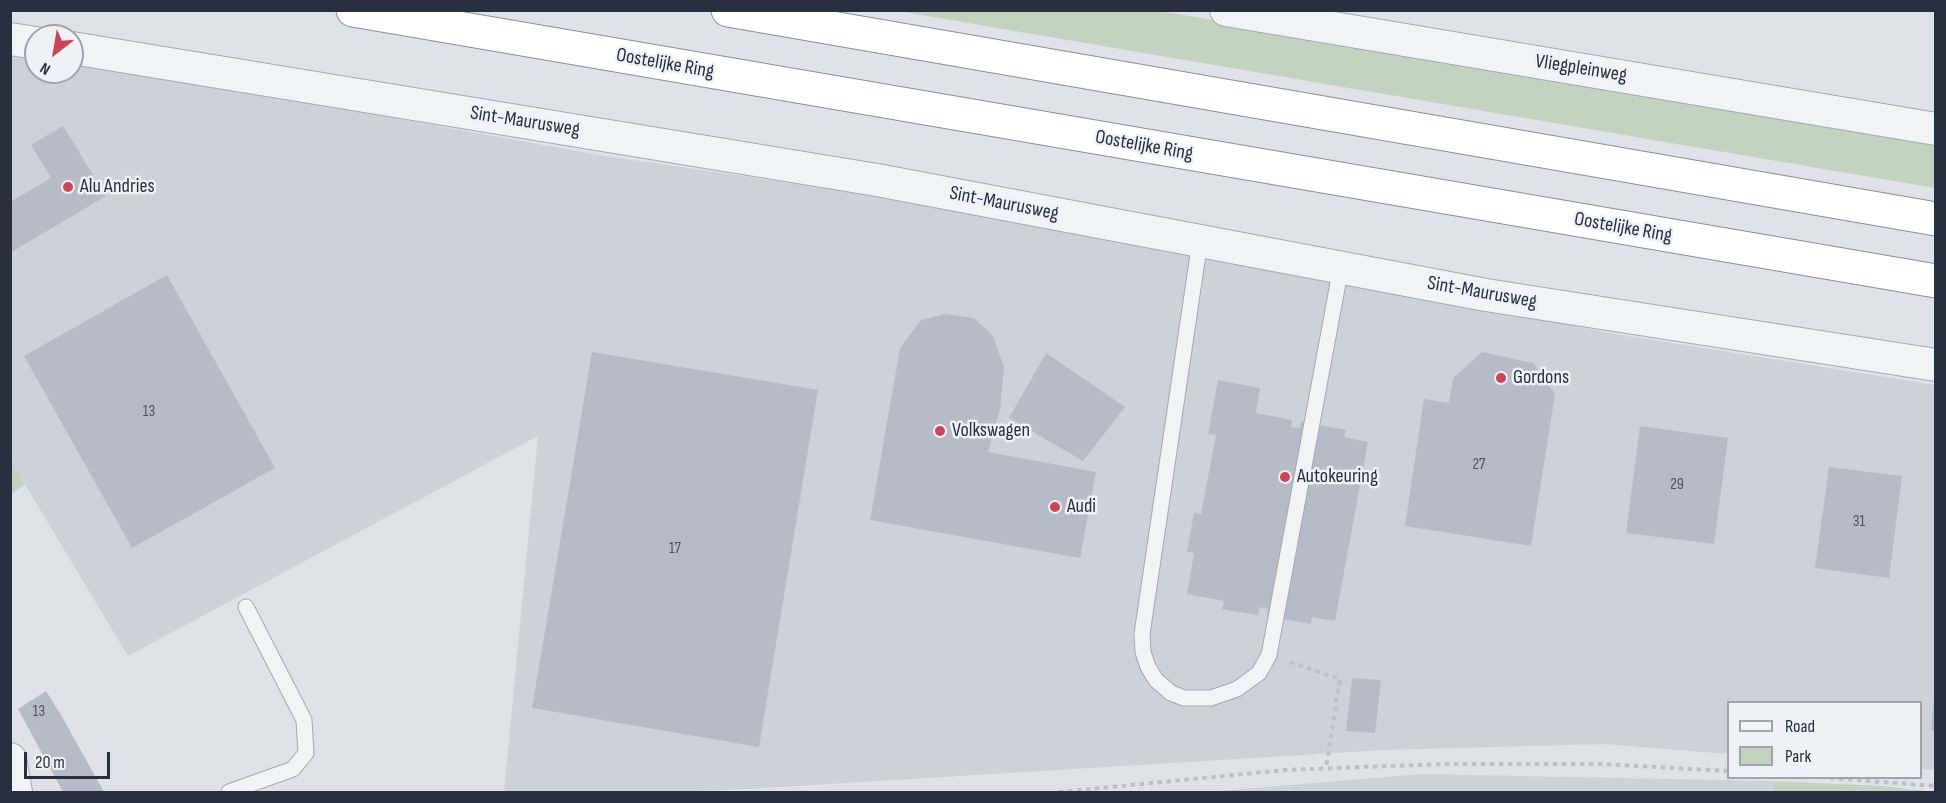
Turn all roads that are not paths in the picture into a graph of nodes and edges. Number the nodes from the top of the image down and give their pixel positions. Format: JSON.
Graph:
{"nodes":[{"id":1,"x":353,"y":10,"type":"edge"},
{"id":2,"x":728,"y":10,"type":"edge"},
{"id":3,"x":1226,"y":10,"type":"edge"},
{"id":4,"x":84,"y":50,"type":"edge"},
{"id":5,"x":1935,"y":129,"type":"edge"},
{"id":6,"x":1935,"y":219,"type":"edge"},
{"id":7,"x":1200,"y":241,"type":"junction"},
{"id":8,"x":1341,"y":267,"type":"junction"},
{"id":9,"x":1935,"y":281,"type":"edge"},
{"id":10,"x":1935,"y":365,"type":"edge"},
{"id":11,"x":246,"y":607,"type":"dead end"},
{"id":12,"x":10,"y":759,"type":"edge"},
{"id":13,"x":18,"y":791,"type":"edge"},
{"id":14,"x":229,"y":792,"type":"edge"}],
"edges":[{"from":1,"to":9,"type":"highway","name":"Oostelijke Ring"},
{"from":2,"to":6,"type":"highway"},
{"from":3,"to":5,"type":"street","name":"Vliegpleinweg"},
{"from":4,"to":7,"type":"street","name":"Sint-Maurusweg"},
{"from":7,"to":8,"type":"street","name":"Sint-Maurusweg"},
{"from":7,"to":8,"type":"lane"},
{"from":8,"to":10,"type":"street","name":"Sint-Maurusweg"},
{"from":11,"to":14,"type":"lane"},
{"from":12,"to":13,"type":"street"}]}
